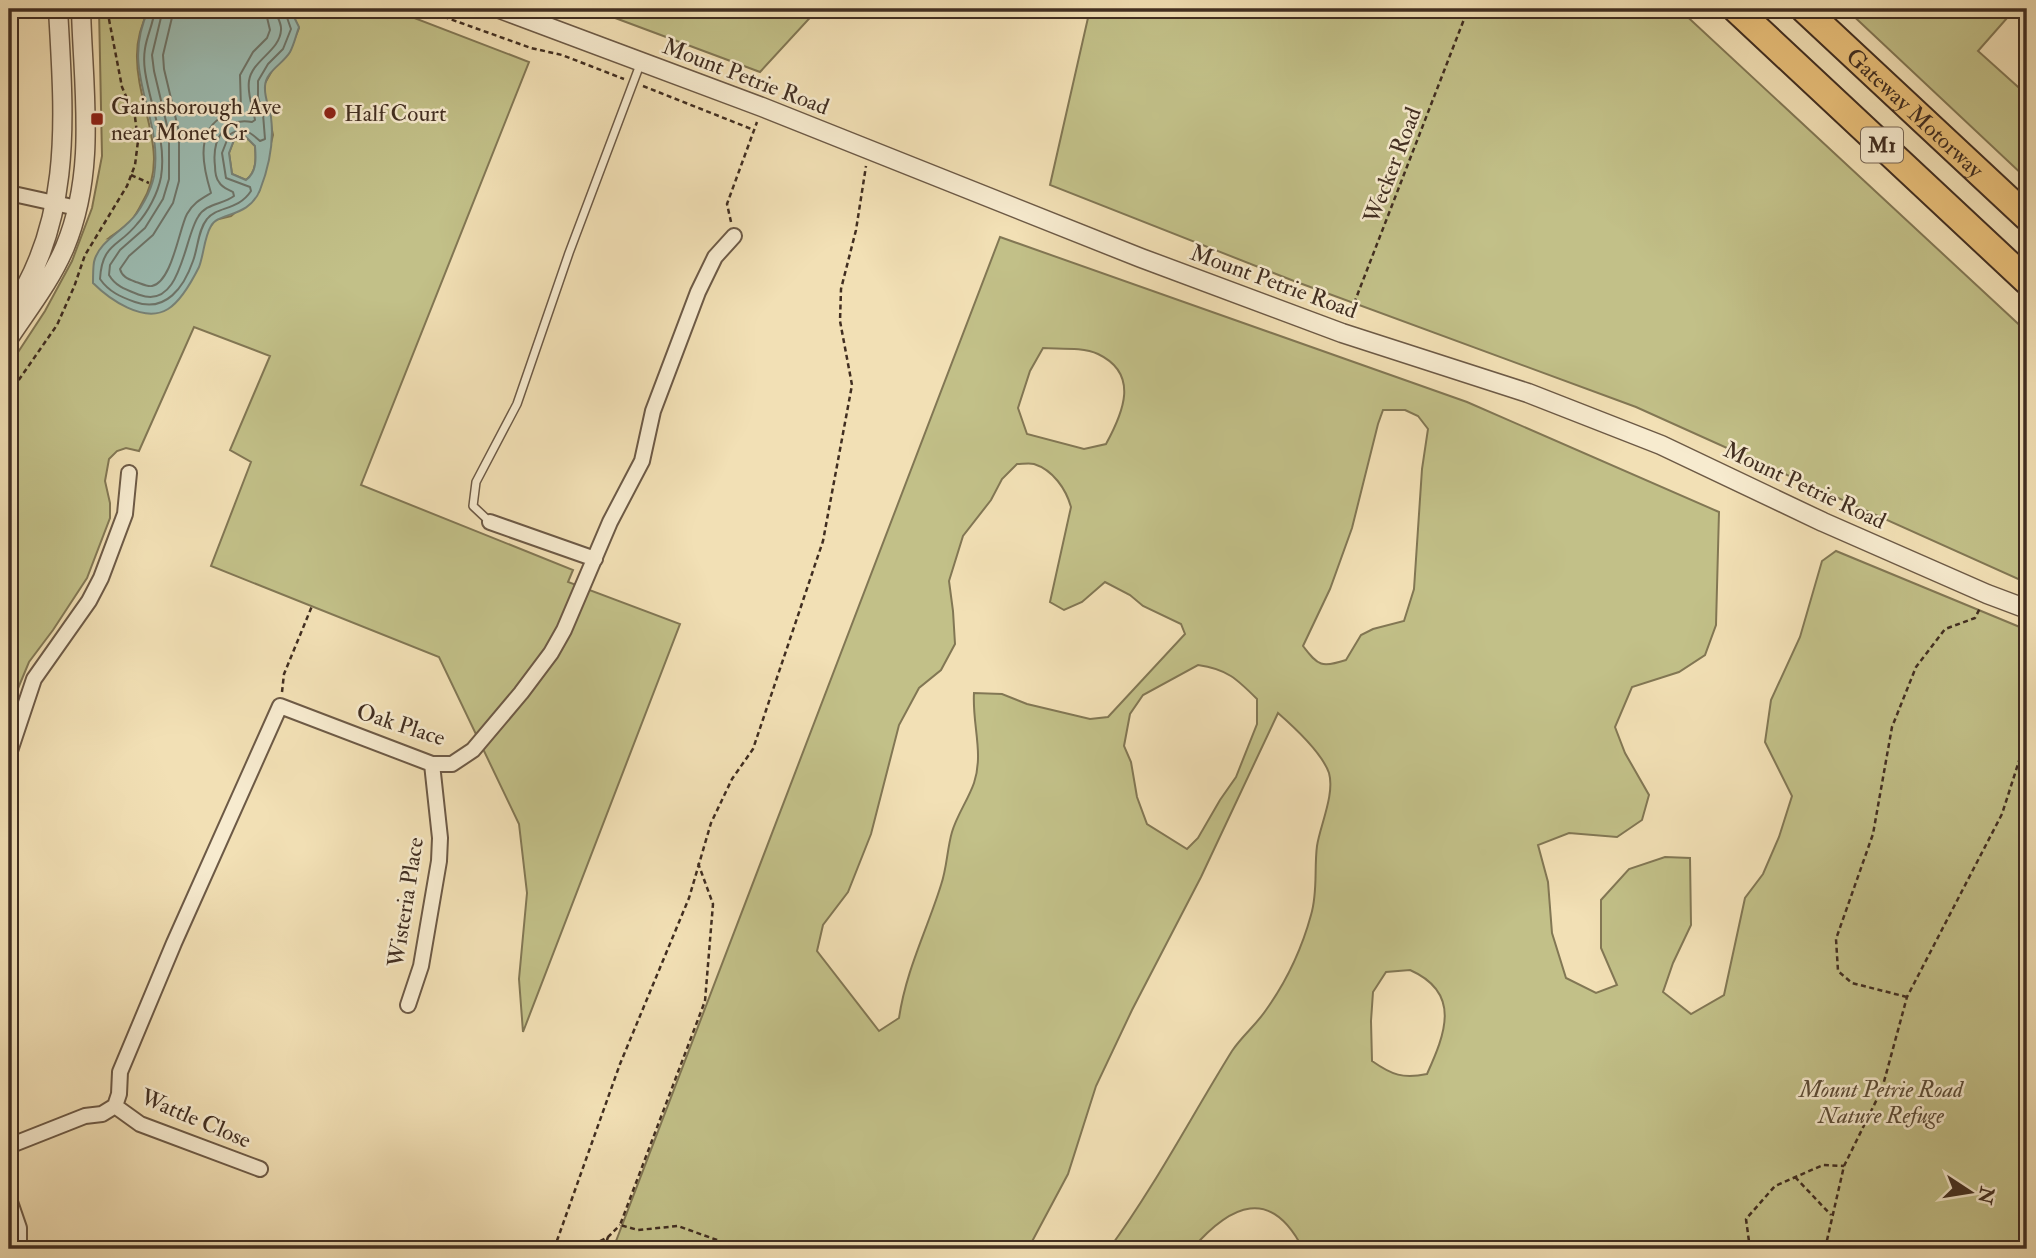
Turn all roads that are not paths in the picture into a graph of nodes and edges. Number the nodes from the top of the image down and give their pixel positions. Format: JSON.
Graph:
{"nodes":[{"id":1,"x":58,"y":9,"type":"edge"},
{"id":2,"x":81,"y":9,"type":"edge"},
{"id":3,"x":500,"y":9,"type":"edge"},
{"id":4,"x":1737,"y":9,"type":"edge"},
{"id":5,"x":1804,"y":9,"type":"edge"},
{"id":6,"x":641,"y":62,"type":"junction"},
{"id":7,"x":9,"y":193,"type":"edge"},
{"id":8,"x":54,"y":203,"type":"junction"},
{"id":9,"x":77,"y":208,"type":"junction"},
{"id":10,"x":2027,"y":217,"type":"edge"},
{"id":11,"x":734,"y":236,"type":"road end"},
{"id":12,"x":2027,"y":281,"type":"edge"},
{"id":13,"x":9,"y":314,"type":"edge"},
{"id":14,"x":9,"y":338,"type":"edge"},
{"id":15,"x":129,"y":472,"type":"dead end"},
{"id":16,"x":490,"y":522,"type":"joint"},
{"id":17,"x":595,"y":559,"type":"junction"},
{"id":18,"x":2027,"y":609,"type":"edge"},
{"id":19,"x":9,"y":754,"type":"edge"},
{"id":20,"x":432,"y":764,"type":"junction"},
{"id":21,"x":408,"y":1005,"type":"dead end"},
{"id":22,"x":115,"y":1106,"type":"junction"},
{"id":23,"x":9,"y":1146,"type":"edge"},
{"id":24,"x":260,"y":1170,"type":"dead end"},
{"id":25,"x":9,"y":1199,"type":"edge"},
{"id":26,"x":19,"y":1249,"type":"edge"}],
"edges":[{"from":1,"to":8,"type":"street"},
{"from":2,"to":9,"type":"street"},
{"from":3,"to":6,"type":"street","name":"Mount Petrie Road"},
{"from":4,"to":12,"type":"highway","name":"Gateway Motorway","number":"M1"},
{"from":5,"to":10,"type":"highway","name":"Gateway Motorway","number":"M1"},
{"from":6,"to":16,"type":"lane"},
{"from":6,"to":18,"type":"street","name":"Mount Petrie Road"},
{"from":7,"to":8,"type":"street"},
{"from":8,"to":9,"type":"street"},
{"from":8,"to":13,"type":"street"},
{"from":9,"to":14,"type":"street"},
{"from":11,"to":17,"type":"street","name":"Oak Place"},
{"from":15,"to":19,"type":"street"},
{"from":16,"to":17,"type":"street"},
{"from":17,"to":20,"type":"street","name":"Oak Place"},
{"from":20,"to":21,"type":"street","name":"Wisteria Place"},
{"from":20,"to":22,"type":"street","name":"Oak Place"},
{"from":22,"to":23,"type":"street"},
{"from":22,"to":24,"type":"street","name":"Wattle Close"},
{"from":25,"to":26,"type":"street"}]}
